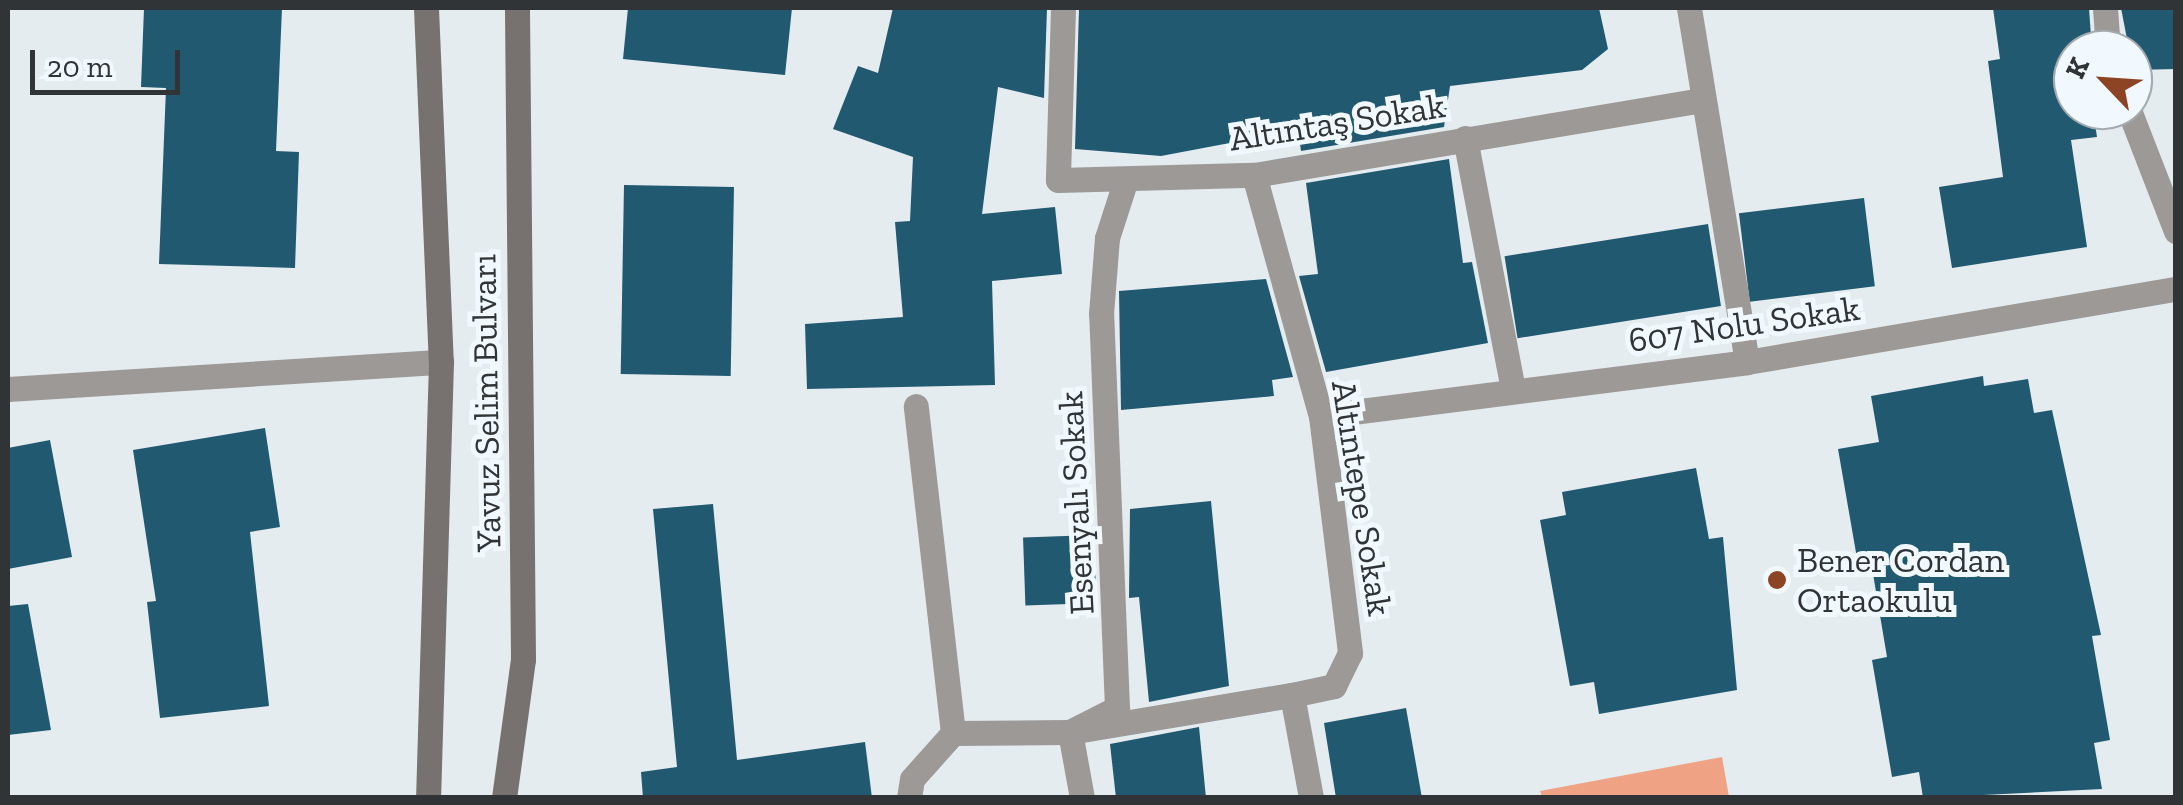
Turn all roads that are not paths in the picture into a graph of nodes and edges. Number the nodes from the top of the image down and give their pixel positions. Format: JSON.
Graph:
{"nodes":[{"id":1,"x":426,"y":8,"type":"edge"},
{"id":2,"x":517,"y":8,"type":"edge"},
{"id":3,"x":1063,"y":8,"type":"edge"},
{"id":4,"x":1689,"y":8,"type":"edge"},
{"id":5,"x":1703,"y":100,"type":"junction"},
{"id":6,"x":2138,"y":130,"type":"edge"},
{"id":7,"x":1465,"y":138,"type":"junction"},
{"id":8,"x":1254,"y":174,"type":"junction"},
{"id":9,"x":1126,"y":179,"type":"junction"},
{"id":10,"x":2169,"y":204,"type":"edge"},
{"id":11,"x":2176,"y":232,"type":"edge"},
{"id":12,"x":2176,"y":290,"type":"edge"},
{"id":13,"x":441,"y":362,"type":"junction"},
{"id":14,"x":1747,"y":362,"type":"junction"},
{"id":15,"x":8,"y":389,"type":"edge"},
{"id":16,"x":1513,"y":390,"type":"junction"},
{"id":17,"x":916,"y":406,"type":"dead end"},
{"id":18,"x":1321,"y":416,"type":"junction"},
{"id":19,"x":1292,"y":694,"type":"junction"},
{"id":20,"x":1070,"y":732,"type":"junction"},
{"id":21,"x":953,"y":733,"type":"junction"},
{"id":22,"x":428,"y":798,"type":"edge"},
{"id":23,"x":504,"y":798,"type":"edge"},
{"id":24,"x":909,"y":798,"type":"edge"},
{"id":25,"x":1082,"y":798,"type":"edge"},
{"id":26,"x":1312,"y":798,"type":"edge"}],
"edges":[{"from":1,"to":13,"type":"main road","name":"Yavuz Selim Bulvarı"},
{"from":2,"to":23,"type":"main road","name":"Yavuz Selim Bulvarı"},
{"from":3,"to":9,"type":"street","name":"Altıntaş Sokak"},
{"from":4,"to":5,"type":"street"},
{"from":5,"to":7,"type":"street","name":"Altıntaş Sokak"},
{"from":5,"to":14,"type":"street"},
{"from":6,"to":10,"type":"street"},
{"from":7,"to":8,"type":"street","name":"Altıntaş Sokak"},
{"from":7,"to":16,"type":"street"},
{"from":8,"to":9,"type":"street","name":"Altıntaş Sokak"},
{"from":8,"to":18,"type":"street","name":"Altıntepe Sokak"},
{"from":9,"to":20,"type":"street","name":"Esenyalı Sokak"},
{"from":10,"to":11,"type":"street"},
{"from":12,"to":14,"type":"street","name":"607 Nolu Sokak"},
{"from":13,"to":15,"type":"street"},
{"from":13,"to":22,"type":"main road","name":"Yavuz Selim Bulvarı"},
{"from":14,"to":16,"type":"street","name":"607 Nolu Sokak"},
{"from":16,"to":18,"type":"street","name":"607 Nolu Sokak"},
{"from":17,"to":21,"type":"street"},
{"from":18,"to":19,"type":"street","name":"Altıntepe Sokak"},
{"from":19,"to":20,"type":"street"},
{"from":19,"to":26,"type":"street"},
{"from":20,"to":21,"type":"street"},
{"from":20,"to":25,"type":"street"},
{"from":21,"to":24,"type":"street"}]}
